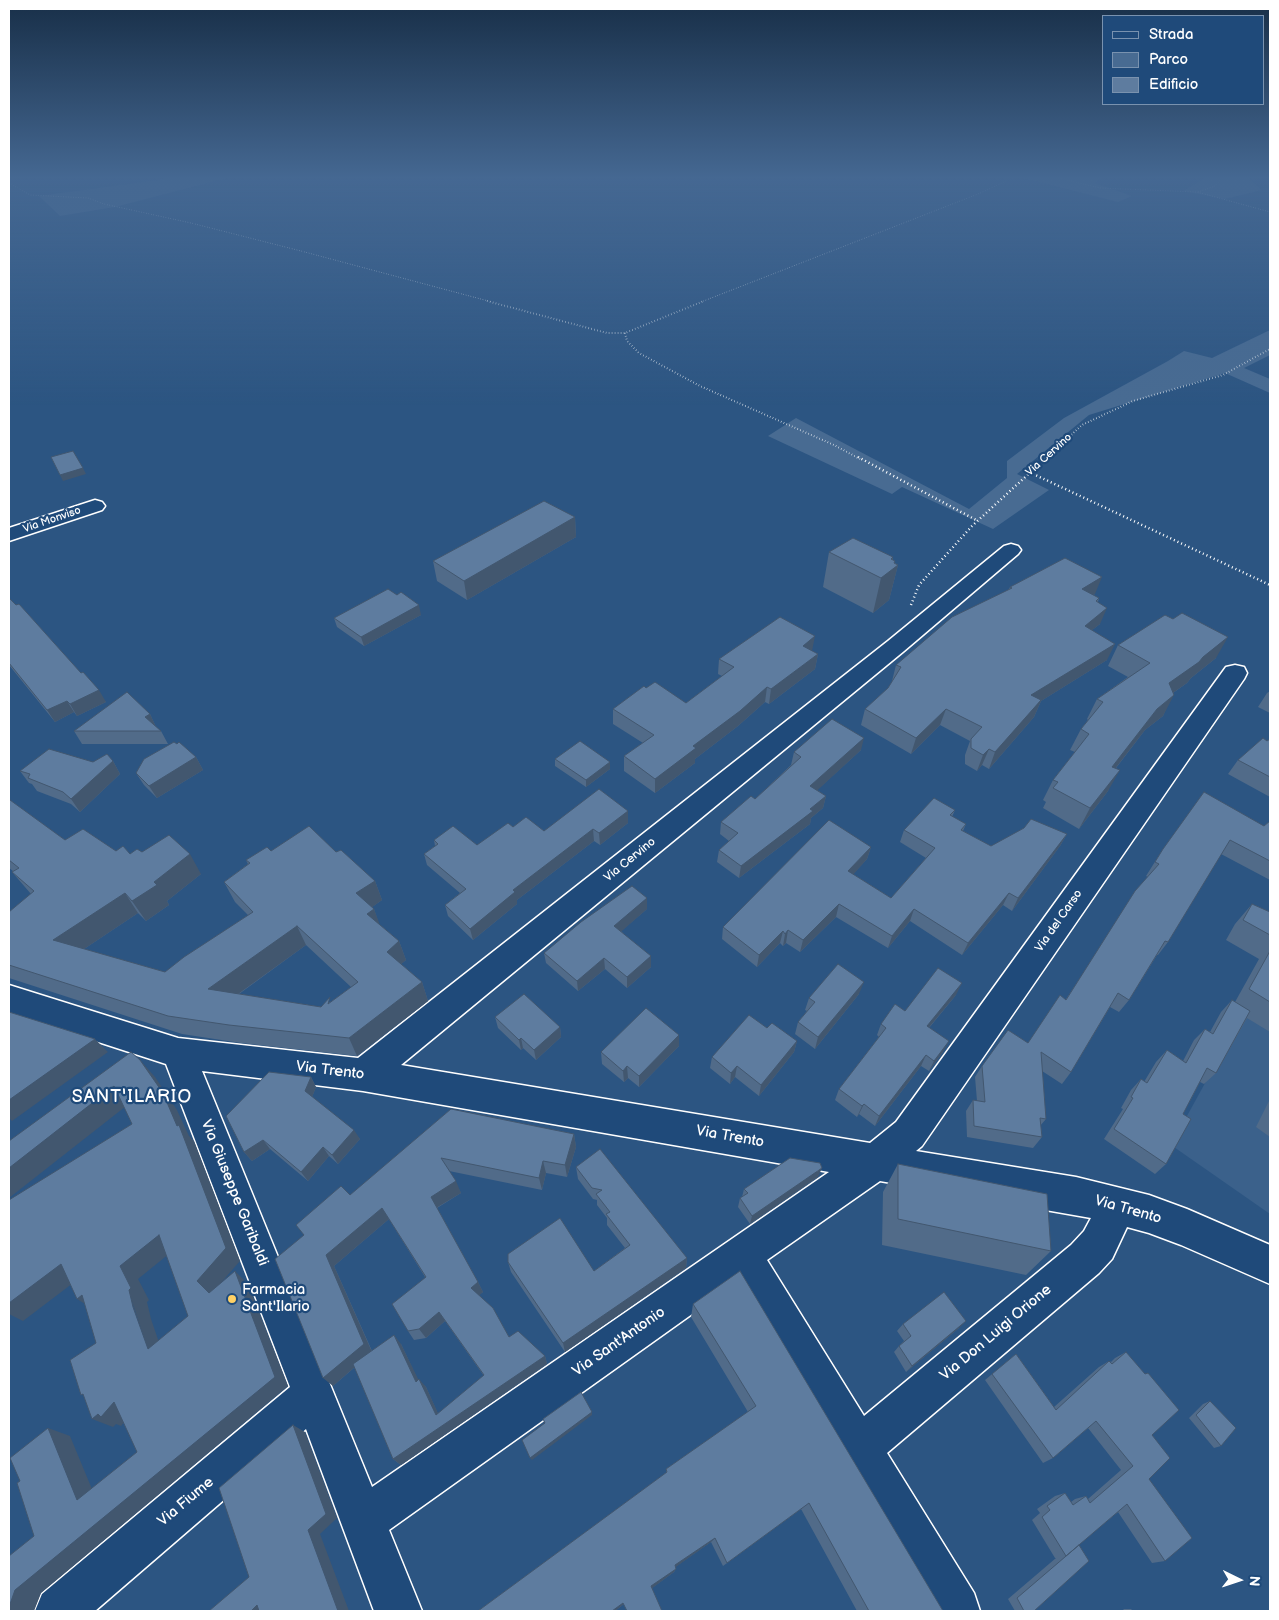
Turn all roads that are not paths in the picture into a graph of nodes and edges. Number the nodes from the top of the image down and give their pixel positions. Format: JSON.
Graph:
{"nodes":[{"id":1,"x":95,"y":506,"type":"dead end"},
{"id":2,"x":9,"y":535,"type":"edge"},
{"id":3,"x":1011,"y":550,"type":"dead end"},
{"id":4,"x":1235,"y":673,"type":"dead end"},
{"id":5,"x":9,"y":999,"type":"edge"},
{"id":6,"x":164,"y":1048,"type":"junction"},
{"id":7,"x":119,"y":1067,"type":"edge"},
{"id":8,"x":363,"y":1075,"type":"junction"},
{"id":9,"x":875,"y":1162,"type":"junction"},
{"id":10,"x":1112,"y":1204,"type":"junction"},
{"id":11,"x":742,"y":1255,"type":"junction"},
{"id":12,"x":1270,"y":1265,"type":"edge"},
{"id":13,"x":314,"y":1394,"type":"junction"},
{"id":14,"x":859,"y":1448,"type":"junction"},
{"id":15,"x":363,"y":1522,"type":"junction"},
{"id":16,"x":957,"y":1610,"type":"edge"},
{"id":17,"x":59,"y":1611,"type":"edge"},
{"id":18,"x":398,"y":1611,"type":"edge"}],
"edges":[{"from":1,"to":2,"type":"street","name":"Via Monviso"},
{"from":3,"to":8,"type":"street","name":"Via Cervino"},
{"from":4,"to":9,"type":"street","name":"Via del Carso"},
{"from":5,"to":6,"type":"street"},
{"from":6,"to":7,"type":"street"},
{"from":6,"to":8,"type":"street","name":"Via Trento"},
{"from":6,"to":13,"type":"street","name":"Via Giuseppe Garibaldi"},
{"from":8,"to":9,"type":"street","name":"Via Trento"},
{"from":9,"to":10,"type":"street","name":"Via Trento"},
{"from":9,"to":11,"type":"street","name":"Via Sant'Antonio"},
{"from":10,"to":12,"type":"street","name":"Via Trento"},
{"from":10,"to":14,"type":"street","name":"Via Don Luigi Orione"},
{"from":11,"to":14,"type":"street"},
{"from":11,"to":15,"type":"street","name":"Via Sant'Antonio"},
{"from":13,"to":15,"type":"street","name":"Via Giuseppe Garibaldi"},
{"from":13,"to":17,"type":"street","name":"Via Fiume"},
{"from":14,"to":16,"type":"street"},
{"from":15,"to":18,"type":"street","name":"Via Giuseppe Garibaldi"}]}
